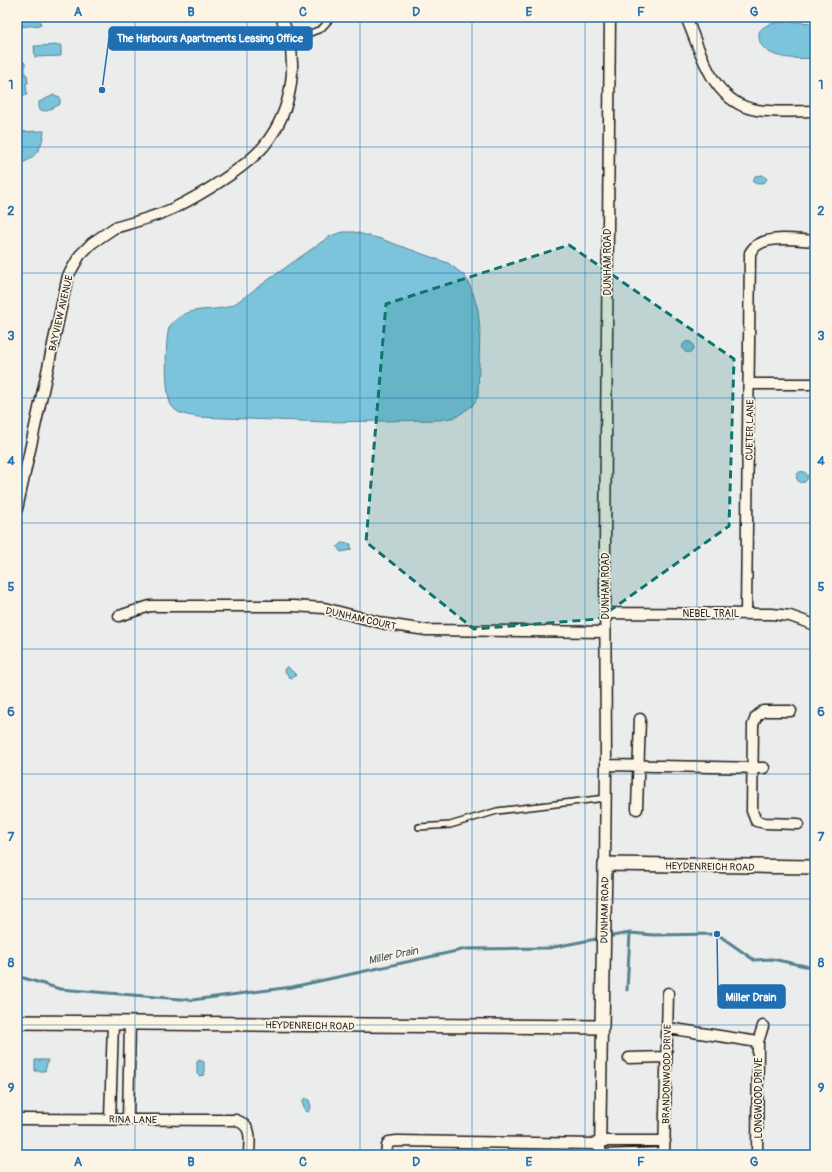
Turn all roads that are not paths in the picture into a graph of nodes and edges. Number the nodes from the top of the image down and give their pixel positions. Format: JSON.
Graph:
{"nodes":[{"id":1,"x":281,"y":17,"type":"edge"},
{"id":2,"x":332,"y":17,"type":"edge"},
{"id":3,"x":610,"y":17,"type":"edge"},
{"id":4,"x":686,"y":17,"type":"edge"},
{"id":5,"x":289,"y":41,"type":"junction"},
{"id":6,"x":815,"y":111,"type":"edge"},
{"id":7,"x":815,"y":241,"type":"edge"},
{"id":8,"x":749,"y":384,"type":"junction"},
{"id":9,"x":815,"y":384,"type":"edge"},
{"id":10,"x":17,"y":509,"type":"edge"},
{"id":11,"x":605,"y":613,"type":"junction"},
{"id":12,"x":746,"y":613,"type":"junction"},
{"id":13,"x":119,"y":616,"type":"dead end"},
{"id":14,"x":815,"y":625,"type":"edge"},
{"id":15,"x":605,"y":632,"type":"junction"},
{"id":16,"x":791,"y":711,"type":"dead end"},
{"id":17,"x":640,"y":719,"type":"dead end"},
{"id":18,"x":606,"y":765,"type":"junction"},
{"id":19,"x":639,"y":765,"type":"junction"},
{"id":20,"x":753,"y":768,"type":"junction"},
{"id":21,"x":764,"y":768,"type":"dead end"},
{"id":22,"x":606,"y":798,"type":"junction"},
{"id":23,"x":637,"y":809,"type":"dead end"},
{"id":24,"x":798,"y":824,"type":"dead end"},
{"id":25,"x":419,"y":827,"type":"dead end"},
{"id":26,"x":605,"y":864,"type":"junction"},
{"id":27,"x":815,"y":867,"type":"edge"},
{"id":28,"x":668,"y":993,"type":"dead end"},
{"id":29,"x":17,"y":1022,"type":"edge"},
{"id":30,"x":113,"y":1023,"type":"junction"},
{"id":31,"x":130,"y":1023,"type":"junction"},
{"id":32,"x":763,"y":1026,"type":"dead end"},
{"id":33,"x":602,"y":1027,"type":"junction"},
{"id":34,"x":668,"y":1028,"type":"junction"},
{"id":35,"x":758,"y":1042,"type":"junction"},
{"id":36,"x":666,"y":1057,"type":"junction"},
{"id":37,"x":629,"y":1058,"type":"dead end"},
{"id":38,"x":17,"y":1119,"type":"edge"},
{"id":39,"x":110,"y":1119,"type":"junction"},
{"id":40,"x":128,"y":1119,"type":"junction"},
{"id":41,"x":600,"y":1141,"type":"junction"},
{"id":42,"x":665,"y":1141,"type":"junction"},
{"id":43,"x":664,"y":1154,"type":"edge"},
{"id":44,"x":249,"y":1155,"type":"edge"},
{"id":45,"x":386,"y":1155,"type":"edge"},
{"id":46,"x":600,"y":1155,"type":"edge"},
{"id":47,"x":758,"y":1155,"type":"edge"}],
"edges":[{"from":1,"to":5,"type":"street","name":"BAYVIEW AVENUE"},
{"from":2,"to":5,"type":"lane"},
{"from":3,"to":11,"type":"street","name":"DUNHAM ROAD"},
{"from":4,"to":6,"type":"street"},
{"from":5,"to":10,"type":"street","name":"BAYVIEW AVENUE"},
{"from":7,"to":8,"type":"street","name":"CUETER LANE"},
{"from":8,"to":9,"type":"street"},
{"from":8,"to":12,"type":"street","name":"CUETER LANE"},
{"from":11,"to":12,"type":"street","name":"NEBEL TRAIL"},
{"from":11,"to":15,"type":"street","name":"DUNHAM ROAD"},
{"from":12,"to":14,"type":"street","name":"NEBEL TRAIL"},
{"from":13,"to":15,"type":"street","name":"DUNHAM COURT"},
{"from":15,"to":18,"type":"street","name":"DUNHAM ROAD"},
{"from":16,"to":20,"type":"street"},
{"from":17,"to":19,"type":"street"},
{"from":18,"to":19,"type":"street"},
{"from":18,"to":22,"type":"street","name":"DUNHAM ROAD"},
{"from":19,"to":20,"type":"street"},
{"from":19,"to":23,"type":"street"},
{"from":20,"to":21,"type":"street"},
{"from":20,"to":24,"type":"street"},
{"from":22,"to":25,"type":"lane"},
{"from":22,"to":26,"type":"street","name":"DUNHAM ROAD"},
{"from":26,"to":27,"type":"street","name":"HEYDENREICH ROAD"},
{"from":26,"to":33,"type":"street","name":"DUNHAM ROAD"},
{"from":28,"to":34,"type":"street","name":"BRANDONWOOD DRIVE"},
{"from":29,"to":30,"type":"street","name":"HEYDENREICH ROAD"},
{"from":30,"to":31,"type":"street","name":"HEYDENREICH ROAD"},
{"from":30,"to":39,"type":"street"},
{"from":31,"to":33,"type":"street","name":"HEYDENREICH ROAD"},
{"from":31,"to":40,"type":"street"},
{"from":32,"to":35,"type":"street","name":"LONGWOOD DRIVE"},
{"from":33,"to":41,"type":"street","name":"DUNHAM ROAD"},
{"from":34,"to":35,"type":"street"},
{"from":34,"to":36,"type":"street","name":"BRANDONWOOD DRIVE"},
{"from":35,"to":47,"type":"street","name":"LONGWOOD DRIVE"},
{"from":36,"to":37,"type":"street"},
{"from":36,"to":42,"type":"street","name":"BRANDONWOOD DRIVE"},
{"from":38,"to":39,"type":"street","name":"RINA LANE"},
{"from":39,"to":40,"type":"street","name":"RINA LANE"},
{"from":40,"to":44,"type":"street","name":"RINA LANE"},
{"from":41,"to":42,"type":"street"},
{"from":41,"to":45,"type":"street"},
{"from":41,"to":46,"type":"street","name":"DUNHAM ROAD"},
{"from":42,"to":43,"type":"street","name":"BRANDONWOOD DRIVE"},
{"from":43,"to":46,"type":"street"}]}
